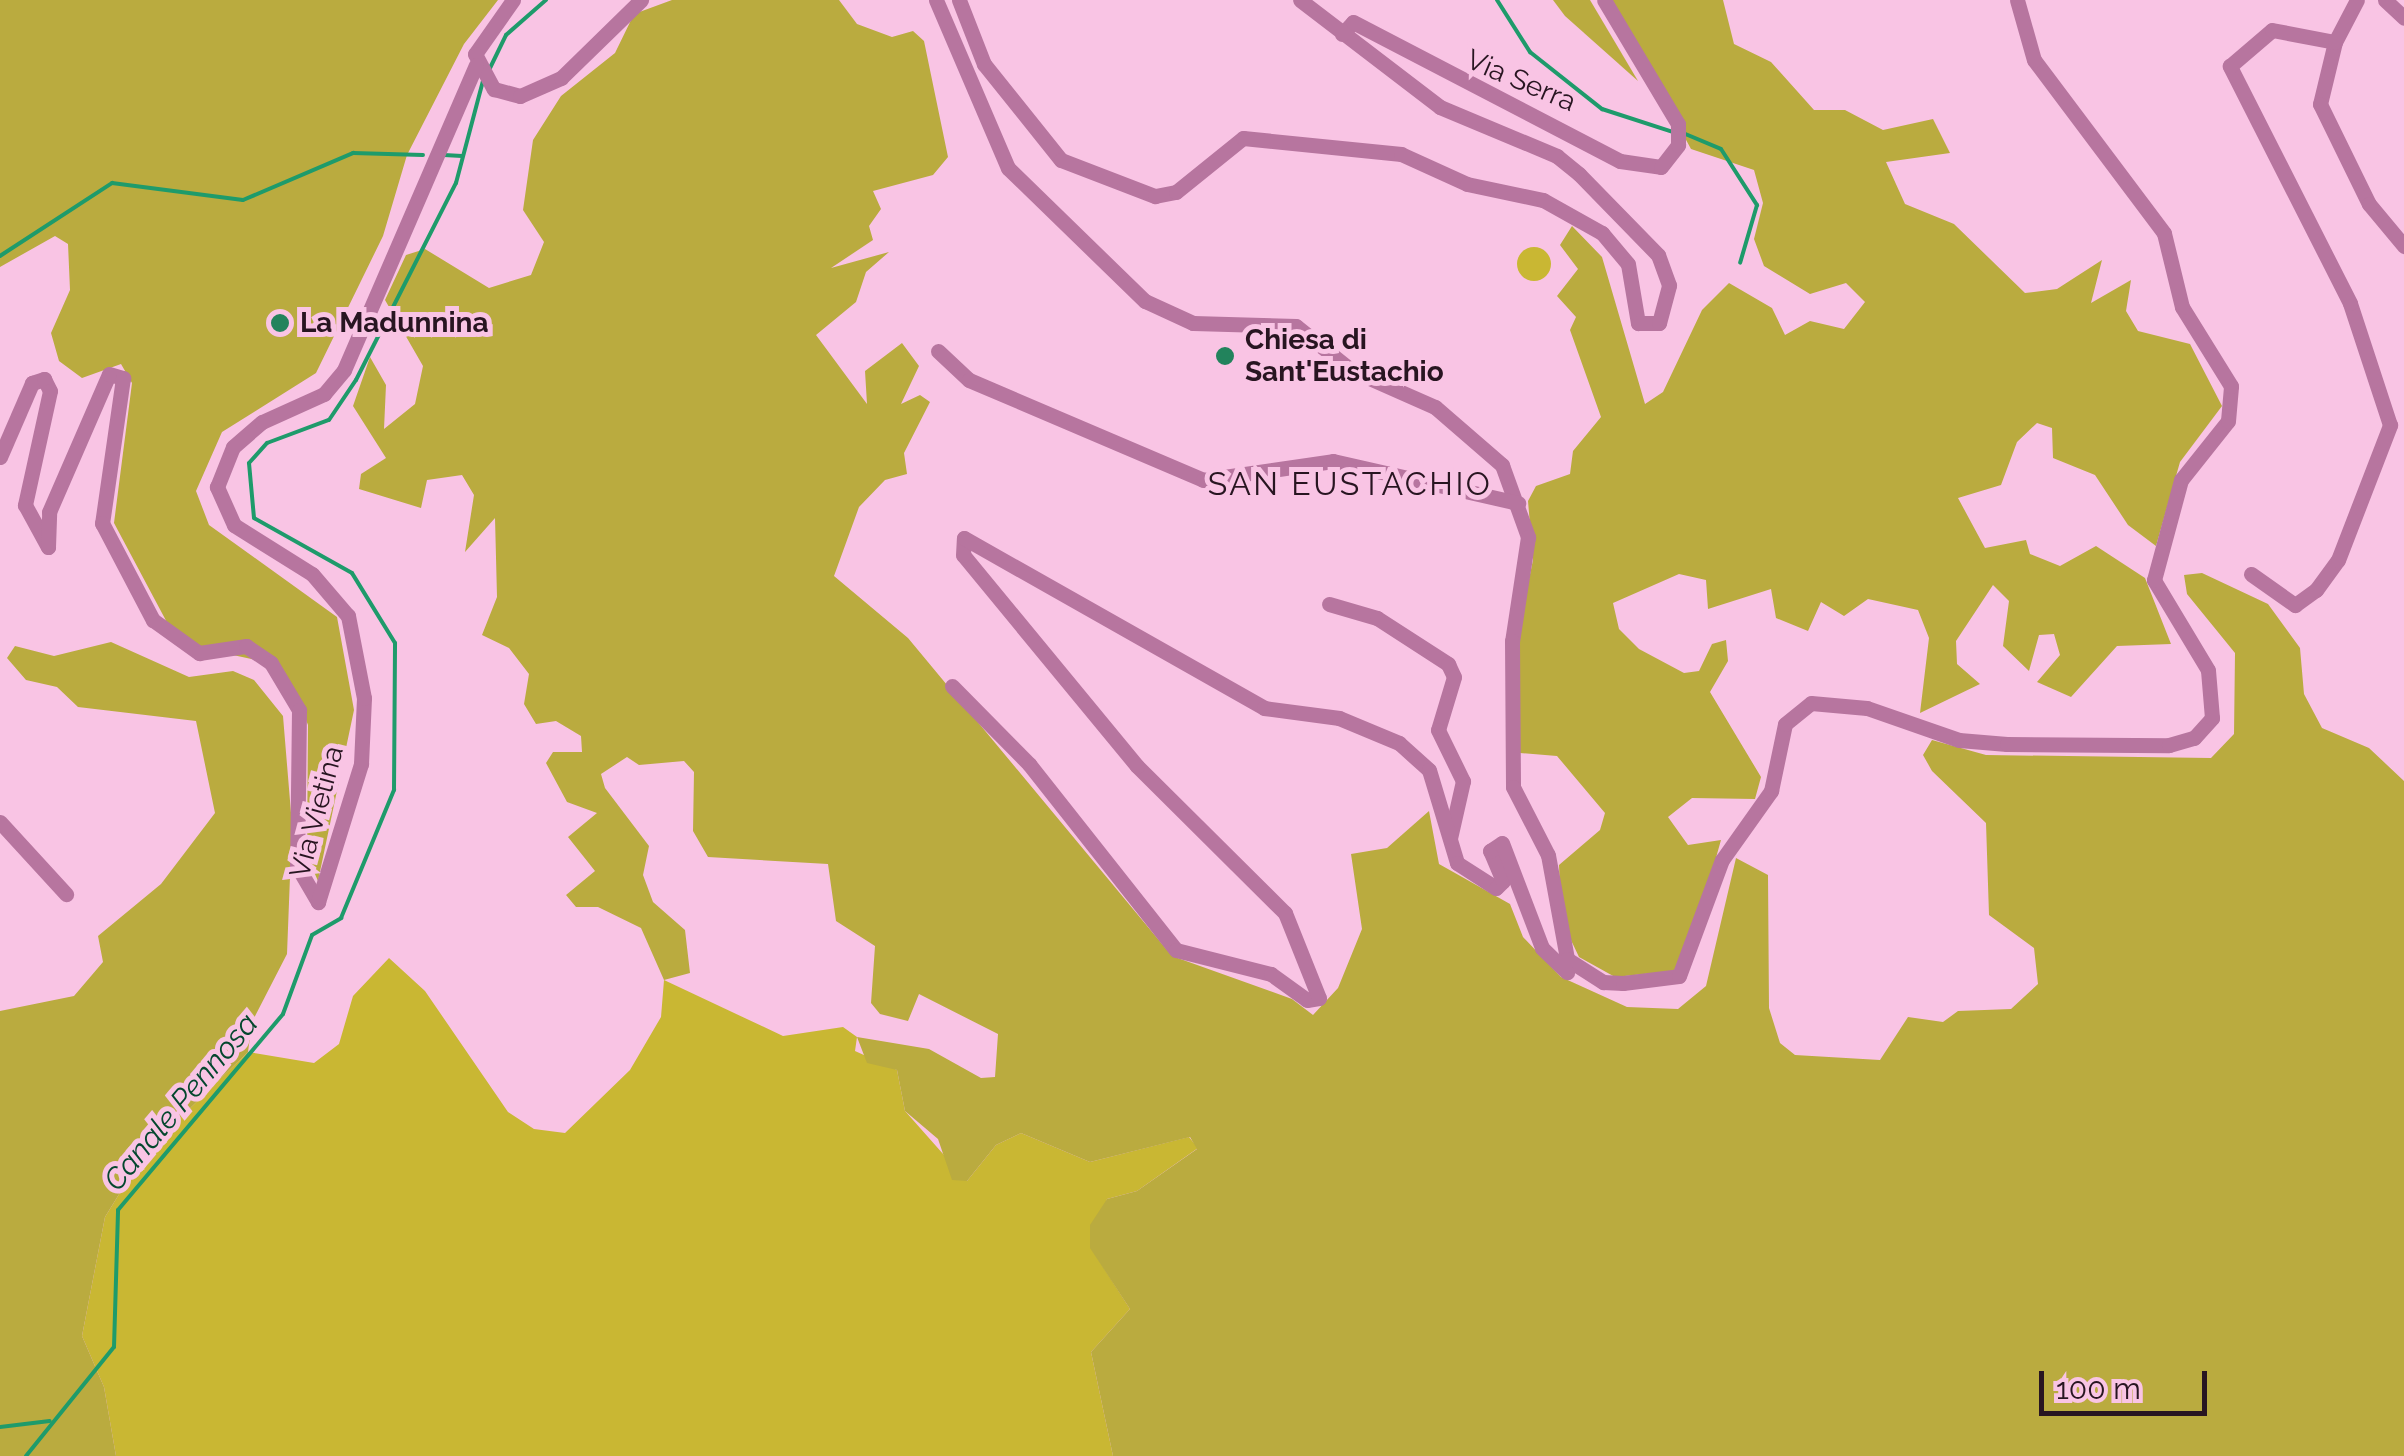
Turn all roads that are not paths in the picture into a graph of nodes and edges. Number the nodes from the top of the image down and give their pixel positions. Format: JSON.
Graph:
{"nodes":[{"id":1,"x":514,"y":0,"type":"edge"},
{"id":2,"x":641,"y":0,"type":"edge"},
{"id":3,"x":936,"y":0,"type":"edge"},
{"id":4,"x":959,"y":0,"type":"edge"},
{"id":5,"x":1300,"y":0,"type":"edge"},
{"id":6,"x":1604,"y":0,"type":"edge"},
{"id":7,"x":2017,"y":0,"type":"edge"},
{"id":8,"x":2357,"y":0,"type":"edge"},
{"id":9,"x":2385,"y":0,"type":"edge"},
{"id":10,"x":2404,"y":18,"type":"edge"},
{"id":11,"x":1342,"y":34,"type":"junction"},
{"id":12,"x":2335,"y":42,"type":"junction"},
{"id":13,"x":477,"y":69,"type":"junction"},
{"id":14,"x":2404,"y":246,"type":"edge"},
{"id":15,"x":938,"y":350,"type":"dead end"},
{"id":16,"x":0,"y":456,"type":"edge"},
{"id":17,"x":1518,"y":502,"type":"junction"},
{"id":18,"x":2251,"y":574,"type":"dead end"},
{"id":19,"x":1329,"y":604,"type":"dead end"},
{"id":20,"x":952,"y":686,"type":"dead end"},
{"id":21,"x":0,"y":822,"type":"edge"},
{"id":22,"x":1449,"y":842,"type":"junction"},
{"id":23,"x":66,"y":894,"type":"dead end"},
{"id":24,"x":1580,"y":971,"type":"junction"}],
"edges":[{"from":1,"to":13,"type":"street"},
{"from":2,"to":13,"type":"street"},
{"from":3,"to":17,"type":"street"},
{"from":4,"to":11,"type":"street"},
{"from":5,"to":11,"type":"street"},
{"from":6,"to":11,"type":"street","name":"Via Serra"},
{"from":7,"to":24,"type":"street"},
{"from":8,"to":12,"type":"street"},
{"from":9,"to":10,"type":"street"},
{"from":12,"to":14,"type":"street"},
{"from":12,"to":18,"type":"street"},
{"from":13,"to":16,"type":"street","name":"Via Vietina"},
{"from":15,"to":17,"type":"street"},
{"from":17,"to":24,"type":"street"},
{"from":19,"to":22,"type":"street"},
{"from":20,"to":22,"type":"street"},
{"from":21,"to":23,"type":"street"},
{"from":22,"to":24,"type":"street"}]}
